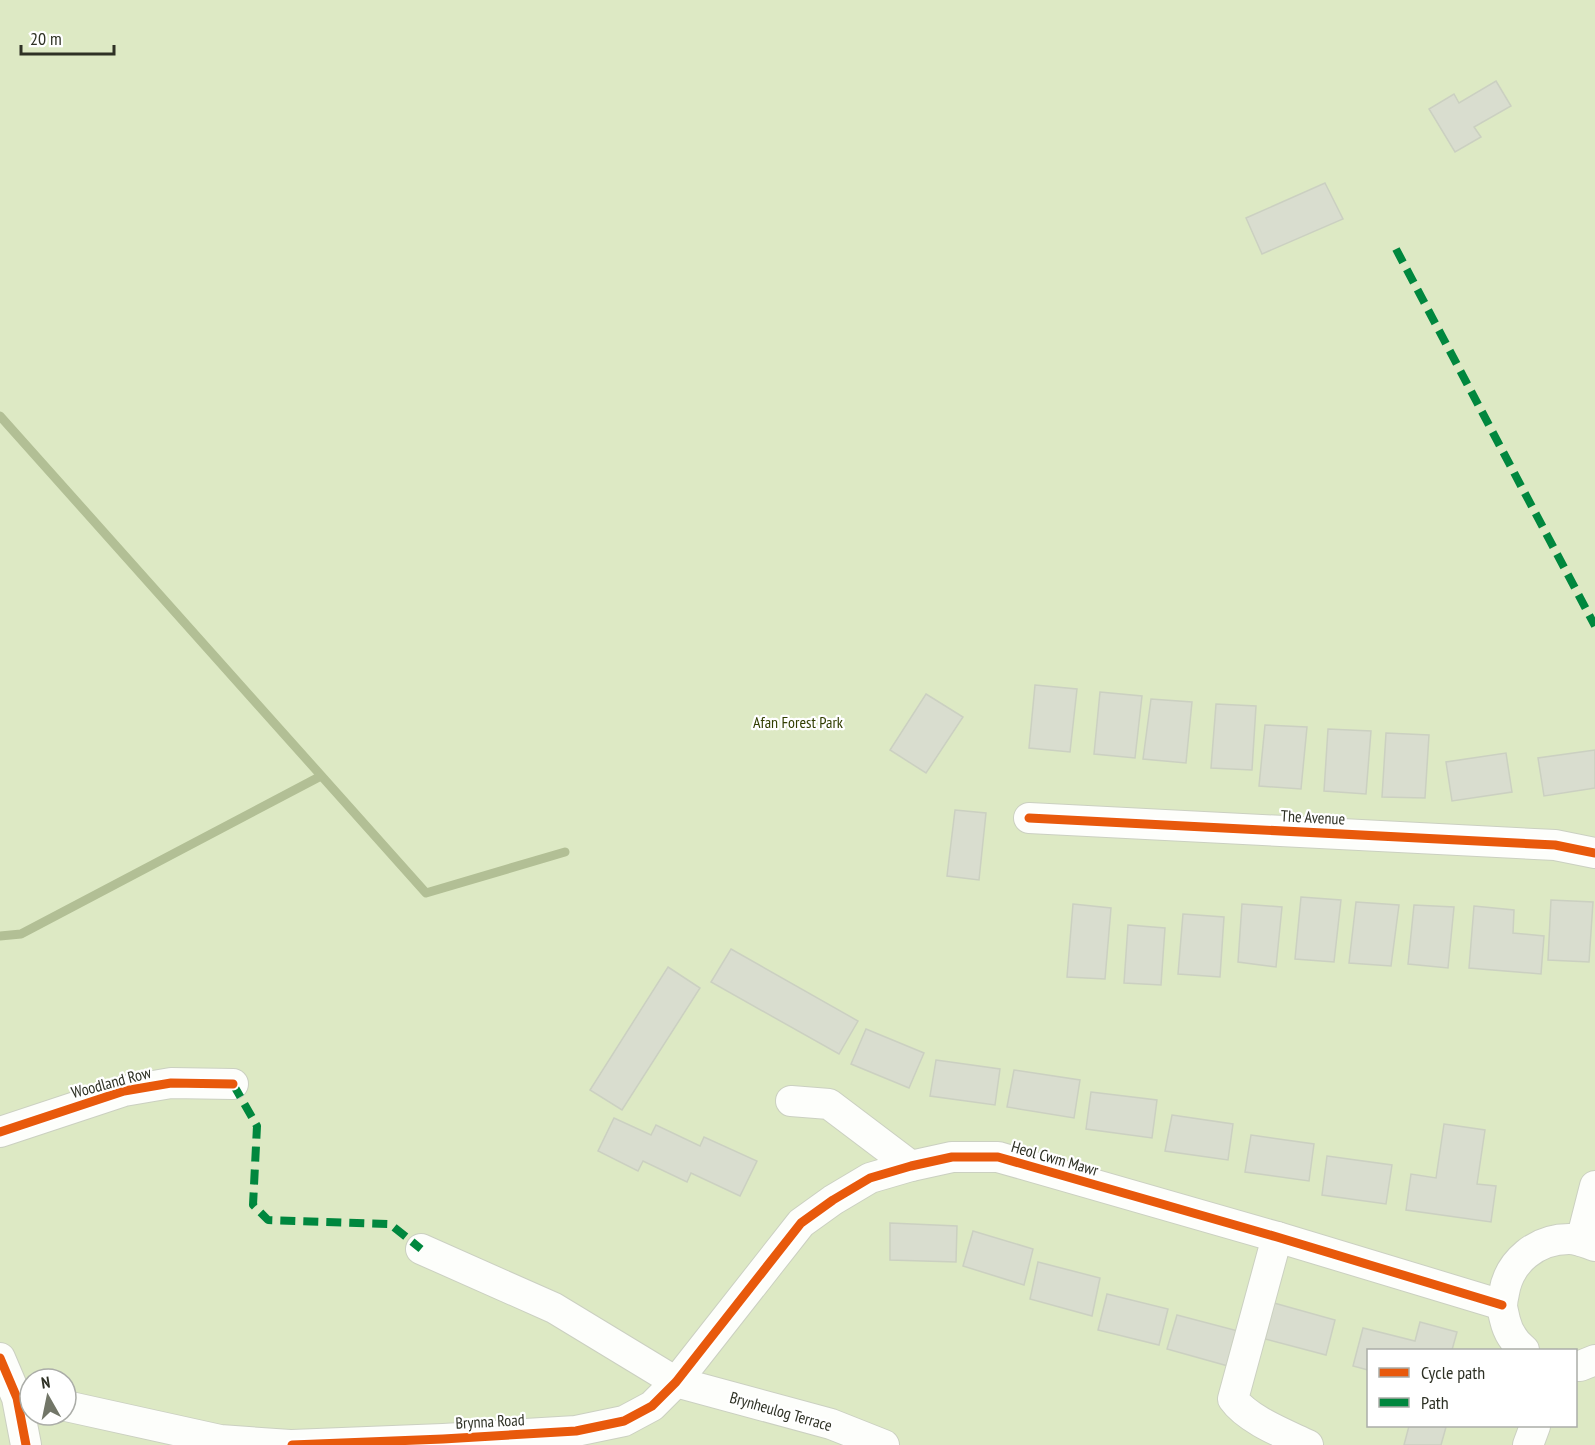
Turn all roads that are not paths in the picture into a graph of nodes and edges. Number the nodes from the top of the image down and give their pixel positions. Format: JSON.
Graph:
{"nodes":[{"id":1,"x":1029,"y":818,"type":"dead end"},
{"id":2,"x":1595,"y":853,"type":"edge"},
{"id":3,"x":233,"y":1084,"type":"dead end"},
{"id":4,"x":791,"y":1101,"type":"dead end"},
{"id":5,"x":0,"y":1132,"type":"edge"},
{"id":6,"x":911,"y":1166,"type":"junction"},
{"id":7,"x":1595,"y":1186,"type":"edge"},
{"id":8,"x":1277,"y":1237,"type":"junction"},
{"id":9,"x":1588,"y":1244,"type":"edge"},
{"id":10,"x":421,"y":1249,"type":"dead end"},
{"id":11,"x":1502,"y":1305,"type":"junction"},
{"id":12,"x":1523,"y":1349,"type":"edge"},
{"id":13,"x":0,"y":1358,"type":"edge"},
{"id":14,"x":1595,"y":1360,"type":"edge"},
{"id":15,"x":1577,"y":1366,"type":"edge"},
{"id":16,"x":676,"y":1382,"type":"junction"},
{"id":17,"x":16,"y":1399,"type":"edge"},
{"id":18,"x":78,"y":1409,"type":"edge"},
{"id":19,"x":1533,"y":1427,"type":"edge"},
{"id":20,"x":444,"y":1442,"type":"edge"},
{"id":21,"x":26,"y":1445,"type":"edge"},
{"id":22,"x":291,"y":1445,"type":"edge"},
{"id":23,"x":884,"y":1445,"type":"edge"},
{"id":24,"x":1308,"y":1445,"type":"edge"},
{"id":25,"x":1528,"y":1445,"type":"edge"}],
"edges":[{"from":1,"to":2,"type":"street","name":"The Avenue"},
{"from":3,"to":5,"type":"street","name":"Woodland Row"},
{"from":4,"to":6,"type":"street"},
{"from":6,"to":8,"type":"street","name":"Heol Cwm Mawr"},
{"from":6,"to":16,"type":"street","name":"Heol Cwm Mawr"},
{"from":7,"to":9,"type":"street"},
{"from":8,"to":11,"type":"street","name":"Heol Cwm Mawr"},
{"from":8,"to":24,"type":"street"},
{"from":9,"to":11,"type":"street"},
{"from":10,"to":16,"type":"street","name":"Brynheulog Terrace"},
{"from":11,"to":12,"type":"street"},
{"from":13,"to":17,"type":"street"},
{"from":14,"to":15,"type":"street"},
{"from":16,"to":20,"type":"street","name":"Brynna Road"},
{"from":16,"to":23,"type":"street","name":"Brynheulog Terrace"},
{"from":17,"to":21,"type":"street"},
{"from":18,"to":22,"type":"street","name":"Brynna Road"},
{"from":19,"to":25,"type":"street"},
{"from":20,"to":22,"type":"street","name":"Brynna Road"}]}
